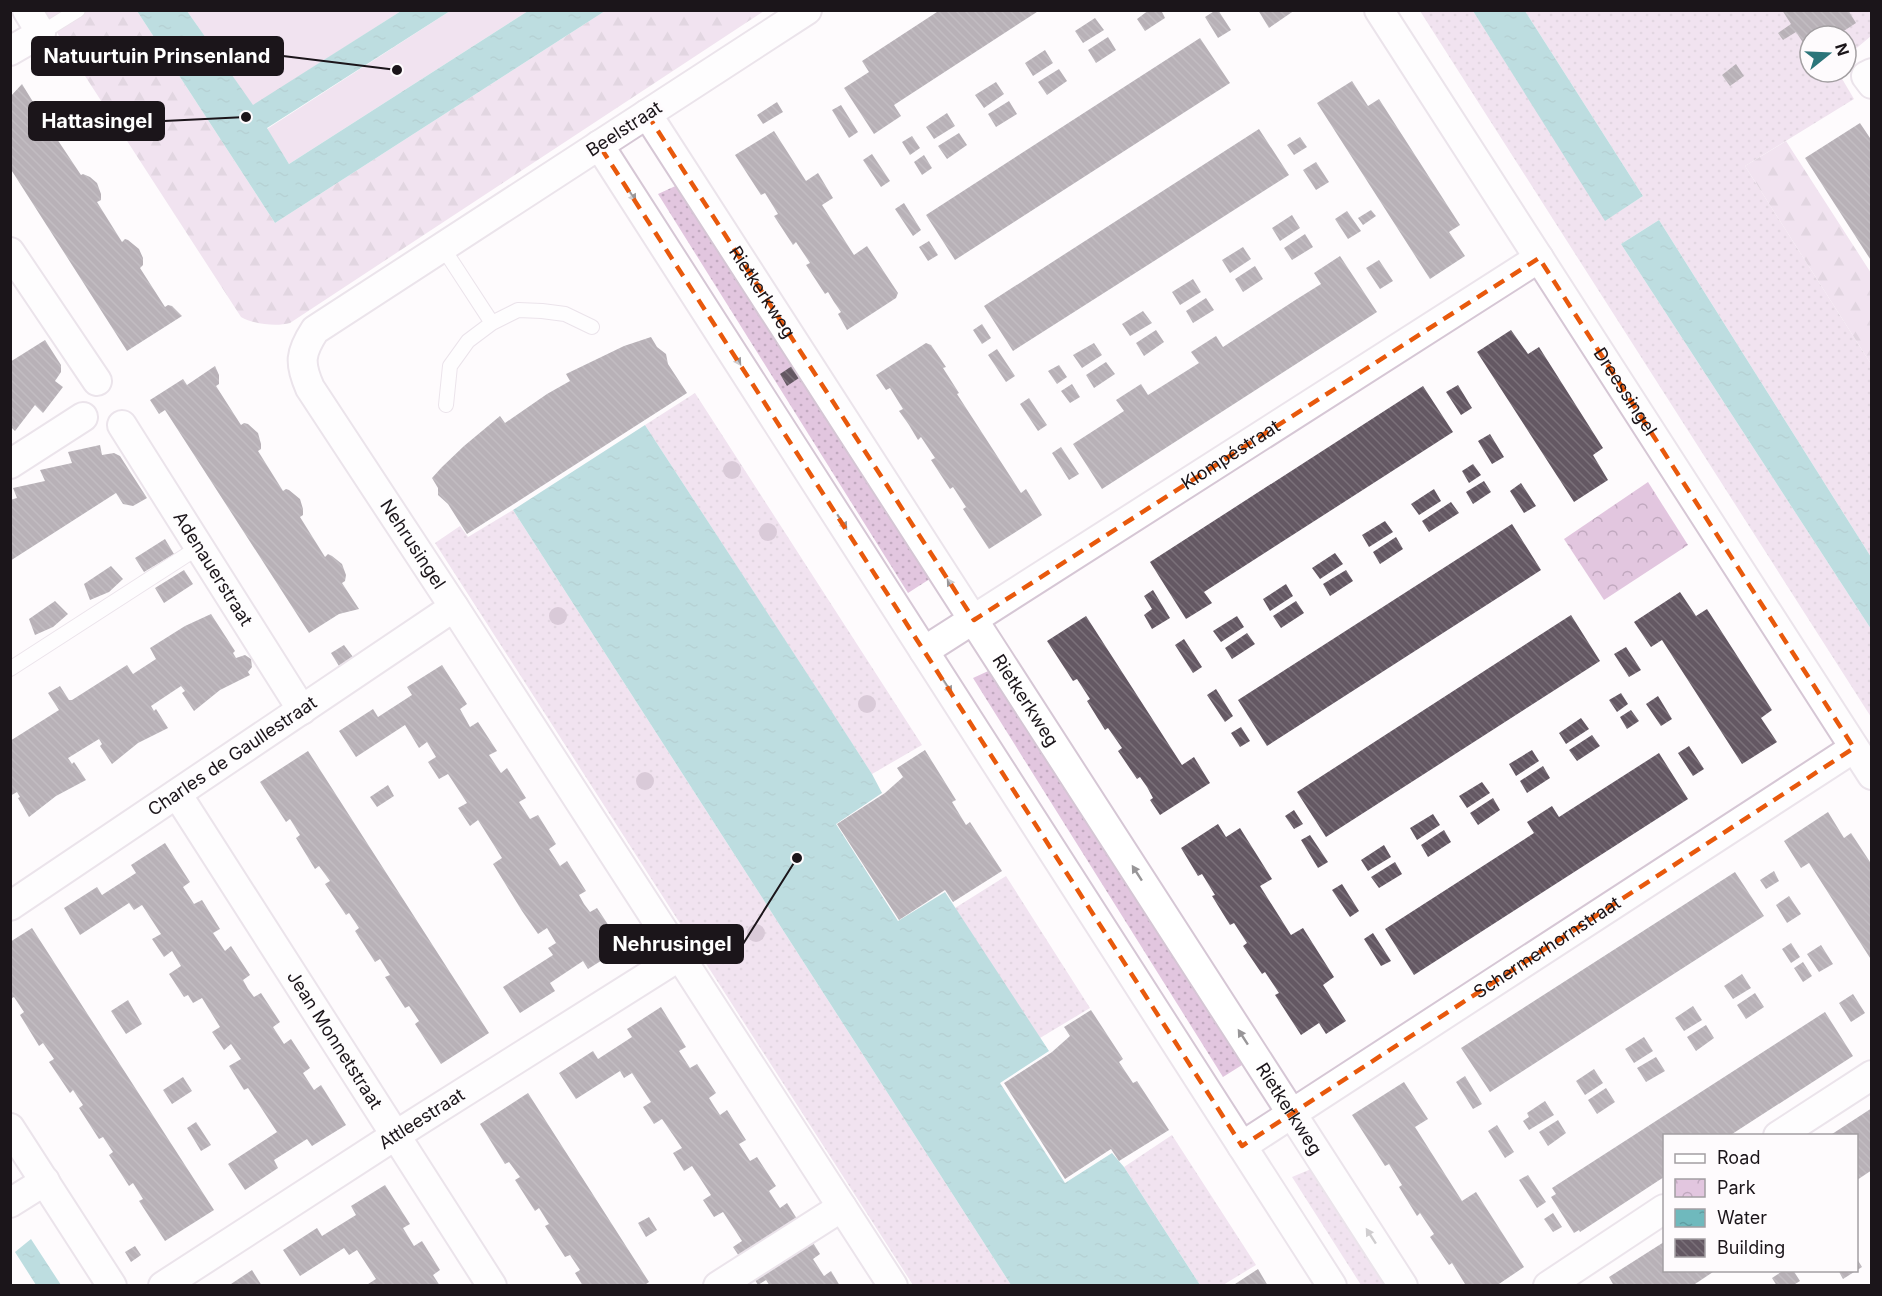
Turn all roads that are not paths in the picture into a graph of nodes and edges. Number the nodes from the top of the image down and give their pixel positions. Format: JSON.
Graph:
{"nodes":[{"id":1,"x":78,"y":10,"type":"edge"},
{"id":2,"x":807,"y":10,"type":"edge"},
{"id":3,"x":1379,"y":10,"type":"edge"},
{"id":4,"x":34,"y":22,"type":"edge"},
{"id":5,"x":10,"y":51,"type":"edge"},
{"id":6,"x":1872,"y":73,"type":"edge"},
{"id":7,"x":1872,"y":84,"type":"edge"},
{"id":8,"x":647,"y":114,"type":"junction"},
{"id":9,"x":599,"y":145,"type":"junction"},
{"id":10,"x":443,"y":248,"type":"junction"},
{"id":11,"x":11,"y":253,"type":"edge"},
{"id":12,"x":1539,"y":258,"type":"junction"},
{"id":13,"x":492,"y":323,"type":"junction"},
{"id":14,"x":592,"y":327,"type":"dead end"},
{"id":15,"x":307,"y":343,"type":"joint"},
{"id":16,"x":97,"y":381,"type":"dead end"},
{"id":17,"x":446,"y":405,"type":"dead end"},
{"id":18,"x":83,"y":417,"type":"dead end"},
{"id":19,"x":122,"y":426,"type":"dead end"},
{"id":20,"x":10,"y":464,"type":"edge"},
{"id":21,"x":199,"y":547,"type":"junction"},
{"id":22,"x":454,"y":608,"type":"junction"},
{"id":23,"x":974,"y":620,"type":"junction"},
{"id":24,"x":924,"y":651,"type":"junction"},
{"id":25,"x":10,"y":669,"type":"edge"},
{"id":26,"x":302,"y":710,"type":"junction"},
{"id":27,"x":1854,"y":748,"type":"junction"},
{"id":28,"x":1872,"y":775,"type":"edge"},
{"id":29,"x":177,"y":794,"type":"junction"},
{"id":30,"x":10,"y":906,"type":"edge"},
{"id":31,"x":680,"y":956,"type":"junction"},
{"id":32,"x":1872,"y":1075,"type":"edge"},
{"id":33,"x":1292,"y":1114,"type":"junction"},
{"id":34,"x":10,"y":1128,"type":"edge"},
{"id":35,"x":1781,"y":1134,"type":"edge"},
{"id":36,"x":396,"y":1135,"type":"junction"},
{"id":37,"x":1242,"y":1146,"type":"junction"},
{"id":38,"x":45,"y":1181,"type":"junction"},
{"id":39,"x":10,"y":1203,"type":"edge"},
{"id":40,"x":842,"y":1207,"type":"junction"},
{"id":41,"x":1663,"y":1210,"type":"edge"},
{"id":42,"x":112,"y":1286,"type":"edge"},
{"id":43,"x":164,"y":1286,"type":"edge"},
{"id":44,"x":492,"y":1286,"type":"edge"},
{"id":45,"x":718,"y":1286,"type":"edge"},
{"id":46,"x":893,"y":1286,"type":"edge"},
{"id":47,"x":1332,"y":1286,"type":"edge"},
{"id":48,"x":1403,"y":1286,"type":"edge"},
{"id":49,"x":1548,"y":1286,"type":"edge"}],
"edges":[{"from":1,"to":4,"type":"lane"},
{"from":2,"to":8,"type":"street","name":"Beelstraat"},
{"from":3,"to":12,"type":"street","name":"Dreessingel"},
{"from":4,"to":5,"type":"street"},
{"from":6,"to":7,"type":"street"},
{"from":8,"to":9,"type":"street","name":"Beelstraat"},
{"from":23,"to":8,"type":"street","name":"Rietkerkweg","one_way":true},
{"from":9,"to":10,"type":"street","name":"Beelstraat"},
{"from":9,"to":24,"type":"street","one_way":true},
{"from":10,"to":13,"type":"lane"},
{"from":10,"to":15,"type":"street","name":"Beelstraat"},
{"from":11,"to":16,"type":"street"},
{"from":12,"to":23,"type":"street","name":"Klompéstraat"},
{"from":12,"to":27,"type":"street","name":"Dreessingel"},
{"from":13,"to":14,"type":"lane"},
{"from":13,"to":17,"type":"lane"},
{"from":15,"to":22,"type":"street","name":"Nehrusingel"},
{"from":18,"to":20,"type":"street"},
{"from":19,"to":21,"type":"street","name":"Adenauerstraat"},
{"from":21,"to":25,"type":"lane"},
{"from":21,"to":26,"type":"street","name":"Adenauerstraat"},
{"from":22,"to":26,"type":"street","name":"Charles de Gaullestraat"},
{"from":22,"to":31,"type":"street","name":"Nehrusingel"},
{"from":23,"to":24,"type":"street","name":"Klompéstraat"},
{"from":33,"to":23,"type":"street","name":"Rietkerkweg","one_way":true},
{"from":24,"to":37,"type":"street","one_way":true},
{"from":26,"to":29,"type":"street","name":"Charles de Gaullestraat"},
{"from":27,"to":28,"type":"street","name":"Dreessingel"},
{"from":27,"to":33,"type":"street","name":"Schermerhornstraat"},
{"from":29,"to":30,"type":"street","name":"Charles de Gaullestraat"},
{"from":29,"to":36,"type":"street","name":"Jean Monnetstraat"},
{"from":31,"to":36,"type":"street","name":"Attleestraat"},
{"from":31,"to":40,"type":"street","name":"Nehrusingel"},
{"from":32,"to":35,"type":"street"},
{"from":33,"to":37,"type":"street","name":"Schermerhornstraat"},
{"from":48,"to":33,"type":"street","name":"Rietkerkweg","one_way":true},
{"from":34,"to":38,"type":"street"},
{"from":36,"to":43,"type":"street","name":"Attleestraat"},
{"from":36,"to":44,"type":"street","name":"Jean Monnetstraat"},
{"from":37,"to":47,"type":"street"},
{"from":38,"to":39,"type":"street"},
{"from":38,"to":42,"type":"street"},
{"from":40,"to":45,"type":"street"},
{"from":40,"to":46,"type":"street","name":"Nehrusingel"},
{"from":41,"to":49,"type":"street"}]}
